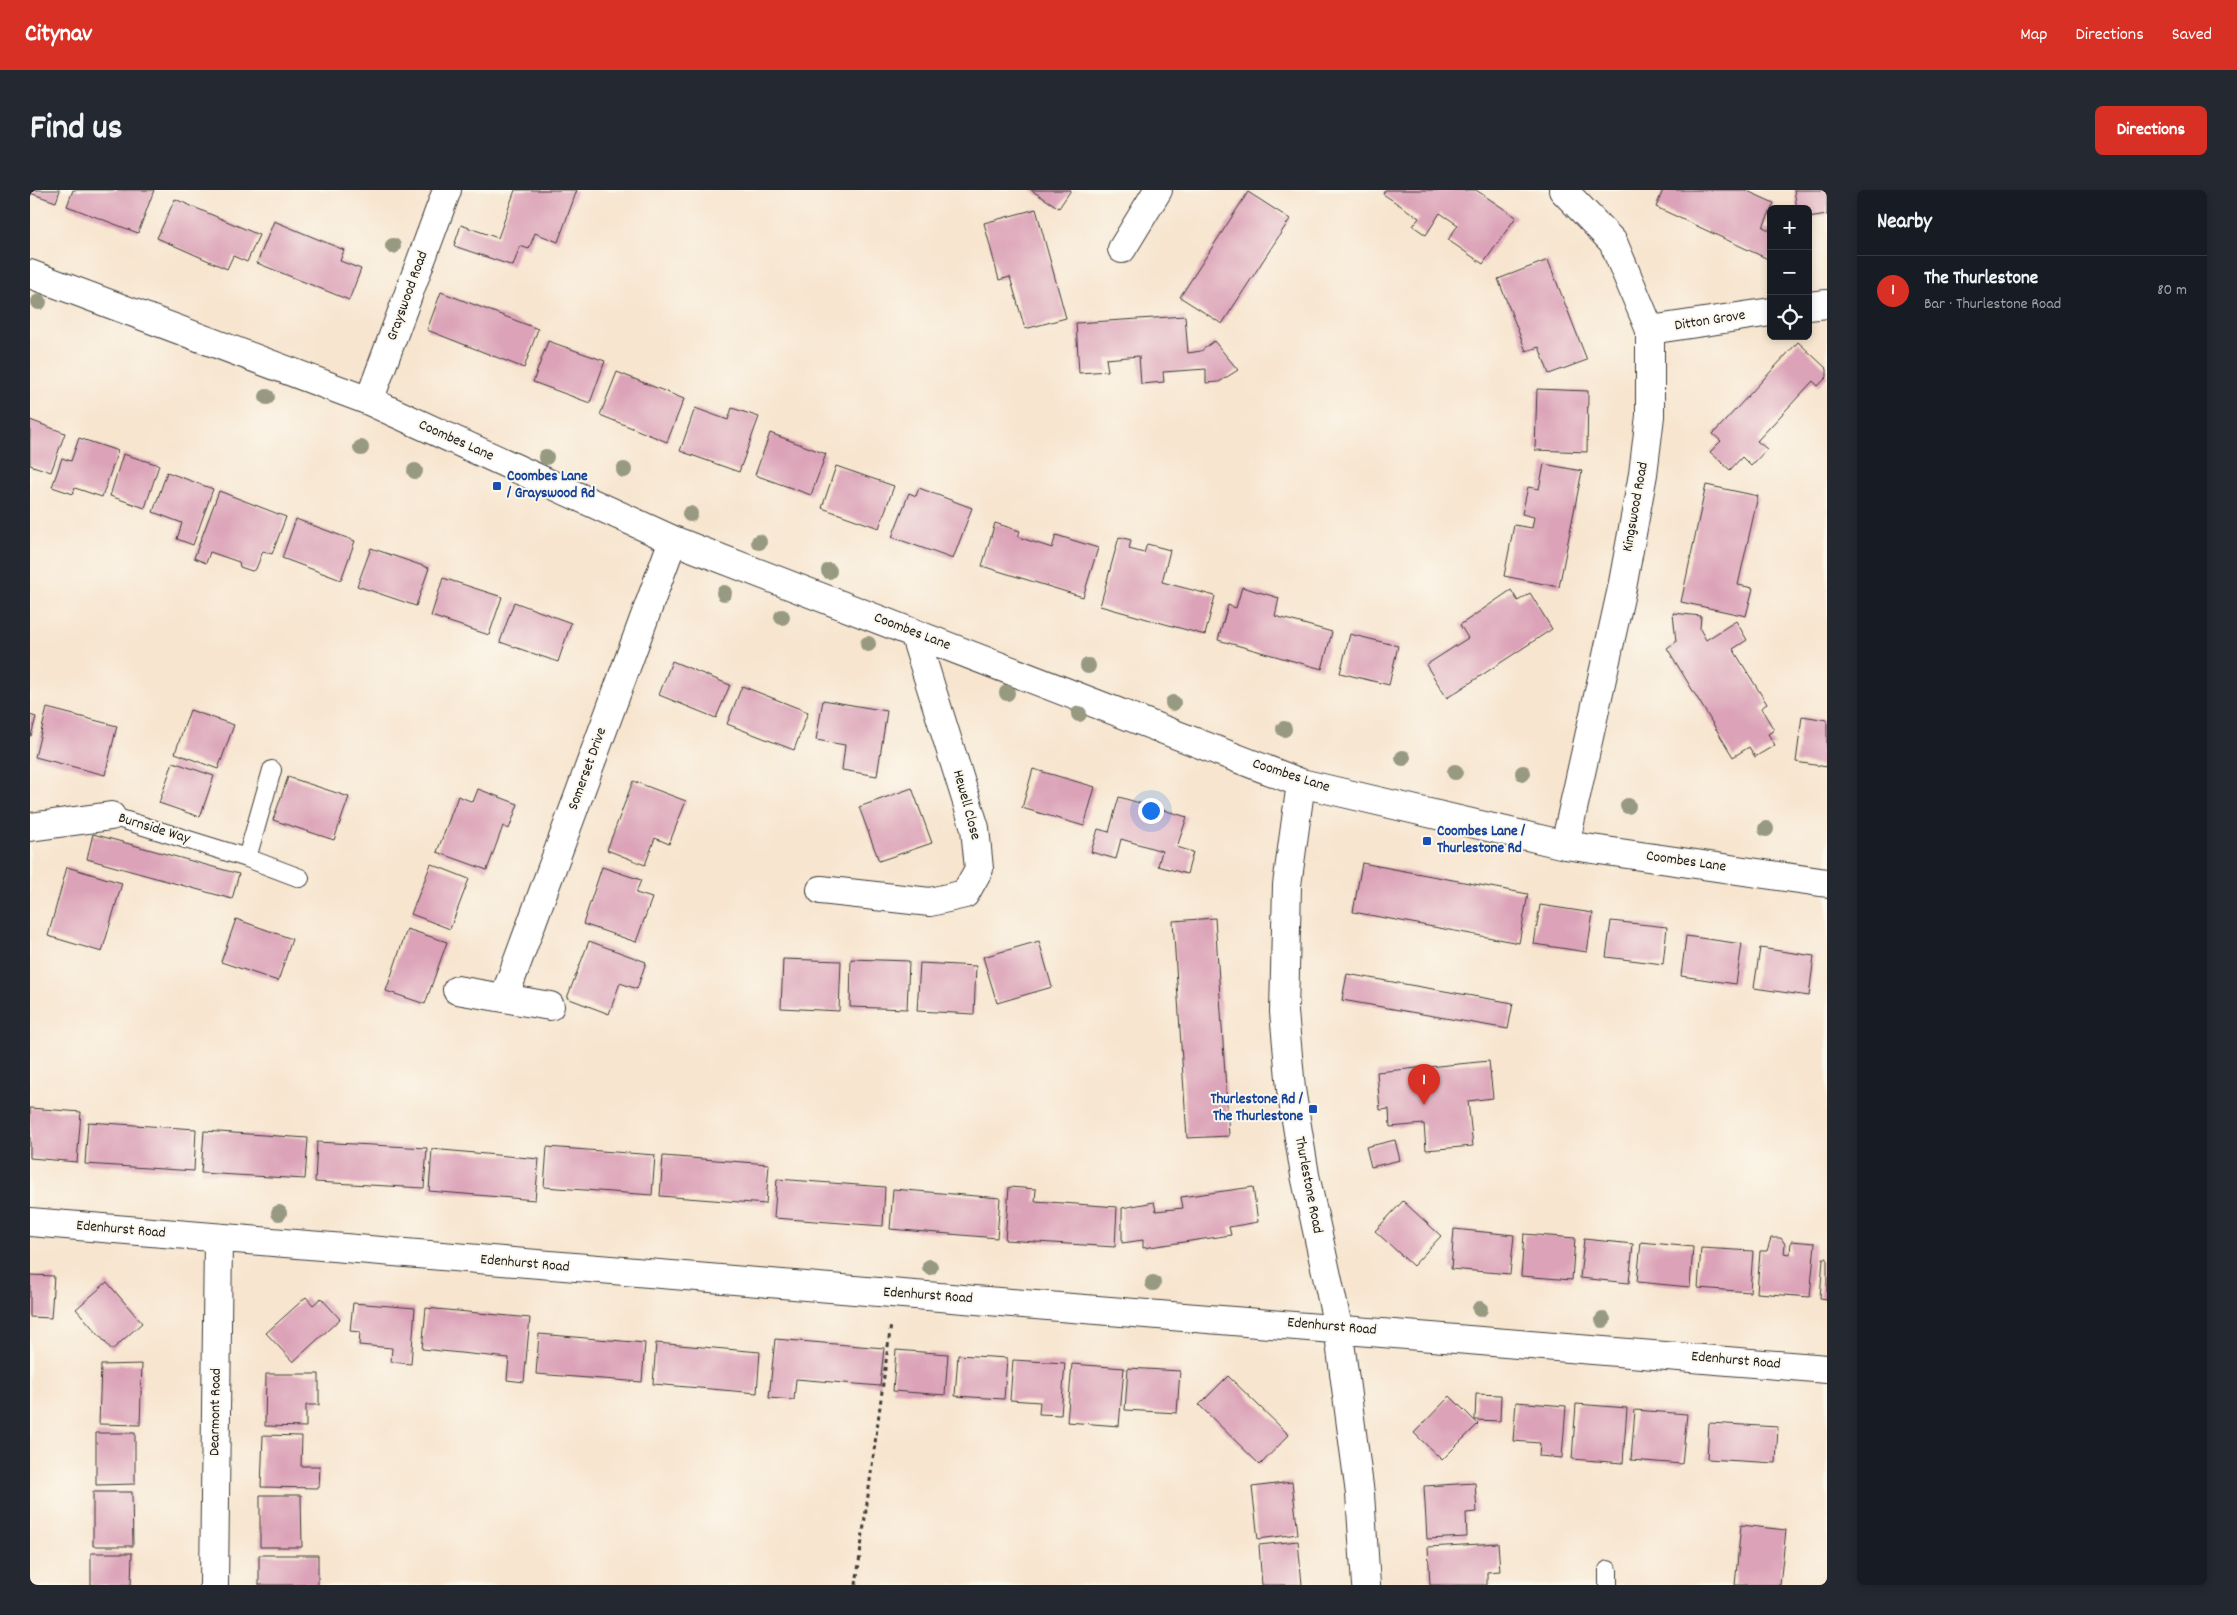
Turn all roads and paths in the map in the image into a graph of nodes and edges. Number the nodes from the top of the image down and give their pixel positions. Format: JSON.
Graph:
{"nodes":[{"id":1,"x":447,"y":190,"type":"edge"},
{"id":2,"x":1158,"y":190,"type":"edge"},
{"id":3,"x":1563,"y":190,"type":"edge"},
{"id":4,"x":1122,"y":249,"type":"dead end"},
{"id":5,"x":30,"y":274,"type":"edge"},
{"id":6,"x":1827,"y":304,"type":"edge"},
{"id":7,"x":1812,"y":306,"type":"edge"},
{"id":8,"x":1767,"y":313,"type":"edge"},
{"id":9,"x":1650,"y":330,"type":"junction"},
{"id":10,"x":369,"y":401,"type":"junction"},
{"id":11,"x":673,"y":540,"type":"junction"},
{"id":12,"x":914,"y":633,"type":"junction"},
{"id":13,"x":272,"y":770,"type":"dead end"},
{"id":14,"x":1301,"y":783,"type":"junction"},
{"id":15,"x":110,"y":816,"type":"joint"},
{"id":16,"x":30,"y":827,"type":"edge"},
{"id":17,"x":1566,"y":845,"type":"junction"},
{"id":18,"x":247,"y":858,"type":"junction"},
{"id":19,"x":300,"y":878,"type":"dead end"},
{"id":20,"x":1827,"y":883,"type":"edge"},
{"id":21,"x":821,"y":890,"type":"dead end"},
{"id":22,"x":457,"y":990,"type":"dead end"},
{"id":23,"x":504,"y":998,"type":"junction"},
{"id":24,"x":550,"y":1006,"type":"dead end"},
{"id":25,"x":30,"y":1222,"type":"edge"},
{"id":26,"x":218,"y":1239,"type":"junction"},
{"id":27,"x":895,"y":1293,"type":"junction"},
{"id":28,"x":1338,"y":1327,"type":"junction"},
{"id":29,"x":1827,"y":1368,"type":"edge"},
{"id":30,"x":214,"y":1585,"type":"edge"},
{"id":31,"x":856,"y":1585,"type":"edge"},
{"id":32,"x":1366,"y":1585,"type":"edge"}],
"edges":[{"from":1,"to":10,"type":"street","name":"Grayswood Road"},
{"from":2,"to":4,"type":"street"},
{"from":3,"to":9,"type":"street","name":"Kingswood Road"},
{"from":5,"to":10,"type":"street","name":"Coombes Lane"},
{"from":6,"to":7,"type":"street"},
{"from":8,"to":9,"type":"street","name":"Ditton Grove"},
{"from":9,"to":17,"type":"street","name":"Kingswood Road"},
{"from":10,"to":11,"type":"street","name":"Coombes Lane"},
{"from":11,"to":12,"type":"street","name":"Coombes Lane"},
{"from":11,"to":23,"type":"street","name":"Somerset Drive"},
{"from":12,"to":14,"type":"street","name":"Coombes Lane"},
{"from":12,"to":21,"type":"street","name":"Hewell Close"},
{"from":13,"to":18,"type":"lane"},
{"from":14,"to":17,"type":"street","name":"Coombes Lane"},
{"from":14,"to":28,"type":"street","name":"Thurlestone Road"},
{"from":15,"to":16,"type":"street","name":"Burnside Way"},
{"from":15,"to":18,"type":"lane","name":"Burnside Way"},
{"from":17,"to":20,"type":"street","name":"Coombes Lane"},
{"from":18,"to":19,"type":"lane","name":"Burnside Way"},
{"from":22,"to":23,"type":"street"},
{"from":23,"to":24,"type":"street"},
{"from":25,"to":26,"type":"street","name":"Edenhurst Road"},
{"from":26,"to":27,"type":"street","name":"Edenhurst Road"},
{"from":26,"to":30,"type":"street","name":"Dearmont Road"},
{"from":27,"to":28,"type":"street","name":"Edenhurst Road"},
{"from":27,"to":31,"type":"path"},
{"from":28,"to":29,"type":"street","name":"Edenhurst Road"},
{"from":28,"to":32,"type":"street","name":"Thurlestone Road"}]}
